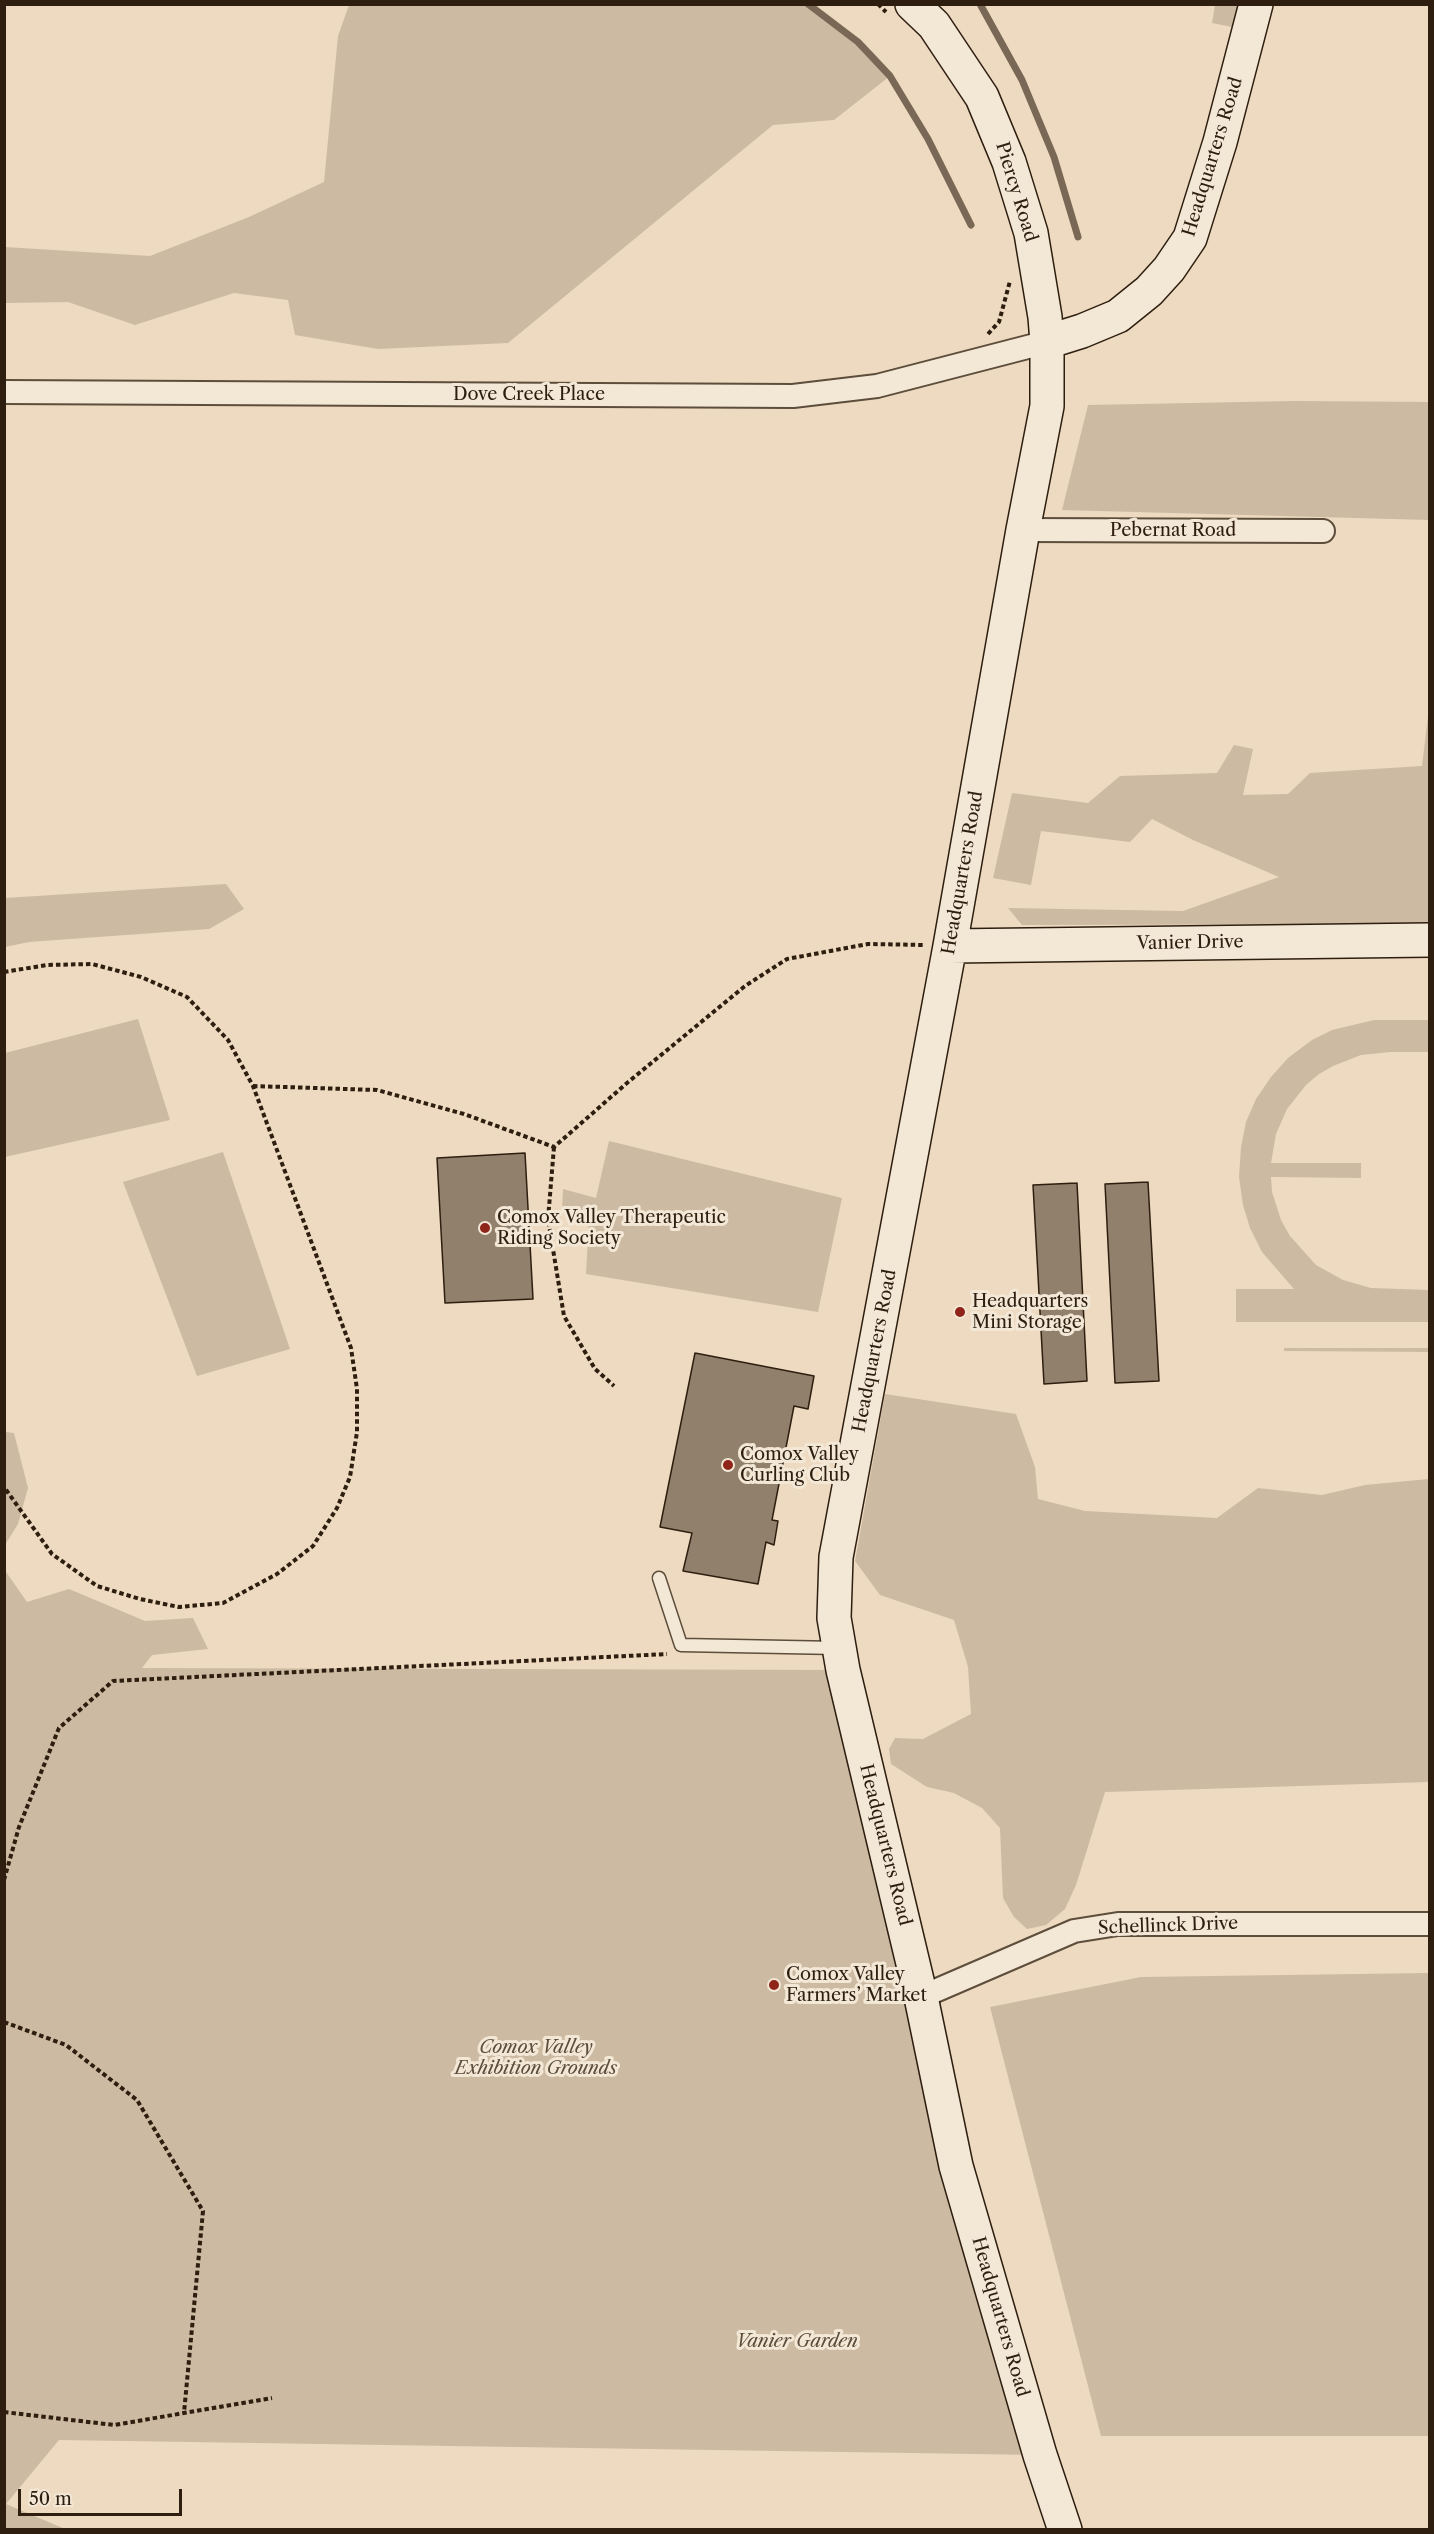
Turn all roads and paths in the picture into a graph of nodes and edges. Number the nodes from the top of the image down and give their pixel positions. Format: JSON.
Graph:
{"nodes":[{"id":1,"x":878,"y":4,"type":"edge"},
{"id":2,"x":1256,"y":4,"type":"edge"},
{"id":3,"x":902,"y":11,"type":"edge"},
{"id":4,"x":1009,"y":275,"type":"dead end"},
{"id":5,"x":1047,"y":342,"type":"junction"},
{"id":6,"x":966,"y":363,"type":"junction"},
{"id":7,"x":4,"y":392,"type":"edge"},
{"id":8,"x":1047,"y":406,"type":"joint"},
{"id":9,"x":1023,"y":530,"type":"junction"},
{"id":10,"x":1323,"y":531,"type":"dead end"},
{"id":11,"x":1430,"y":940,"type":"edge"},
{"id":12,"x":950,"y":946,"type":"junction"},
{"id":13,"x":4,"y":972,"type":"edge"},
{"id":14,"x":253,"y":1086,"type":"junction"},
{"id":15,"x":554,"y":1147,"type":"junction"},
{"id":16,"x":614,"y":1386,"type":"dead end"},
{"id":17,"x":4,"y":1487,"type":"edge"},
{"id":18,"x":659,"y":1578,"type":"dead end"},
{"id":19,"x":839,"y":1648,"type":"junction"},
{"id":20,"x":671,"y":1654,"type":"dead end"},
{"id":21,"x":4,"y":1880,"type":"edge"},
{"id":22,"x":1430,"y":1924,"type":"edge"},
{"id":23,"x":921,"y":1997,"type":"junction"},
{"id":24,"x":4,"y":2022,"type":"edge"},
{"id":25,"x":272,"y":2398,"type":"dead end"},
{"id":26,"x":4,"y":2412,"type":"edge"},
{"id":27,"x":184,"y":2413,"type":"junction"},
{"id":28,"x":1065,"y":2529,"type":"edge"}],
"edges":[{"from":1,"to":3,"type":"path"},
{"from":2,"to":5,"type":"main road","name":"Headquarters Road"},
{"from":3,"to":5,"type":"main road","name":"Piercy Road"},
{"from":4,"to":6,"type":"path"},
{"from":5,"to":6,"type":"street","name":"Dove Creek Place"},
{"from":5,"to":8,"type":"main road","name":"Piercy Road"},
{"from":6,"to":7,"type":"street","name":"Dove Creek Place"},
{"from":8,"to":9,"type":"main road","name":"Headquarters Road"},
{"from":9,"to":10,"type":"street","name":"Pebernat Road"},
{"from":9,"to":12,"type":"main road","name":"Headquarters Road"},
{"from":11,"to":12,"type":"main road","name":"Vanier Drive"},
{"from":12,"to":15,"type":"path"},
{"from":12,"to":19,"type":"main road","name":"Headquarters Road"},
{"from":13,"to":14,"type":"path"},
{"from":14,"to":15,"type":"path"},
{"from":14,"to":17,"type":"path"},
{"from":15,"to":16,"type":"path"},
{"from":18,"to":19,"type":"lane"},
{"from":19,"to":23,"type":"main road","name":"Headquarters Road"},
{"from":20,"to":21,"type":"path"},
{"from":22,"to":23,"type":"street","name":"Schellinck Drive"},
{"from":23,"to":28,"type":"main road","name":"Headquarters Road"},
{"from":24,"to":27,"type":"path"},
{"from":25,"to":27,"type":"path"},
{"from":26,"to":27,"type":"path"}]}
